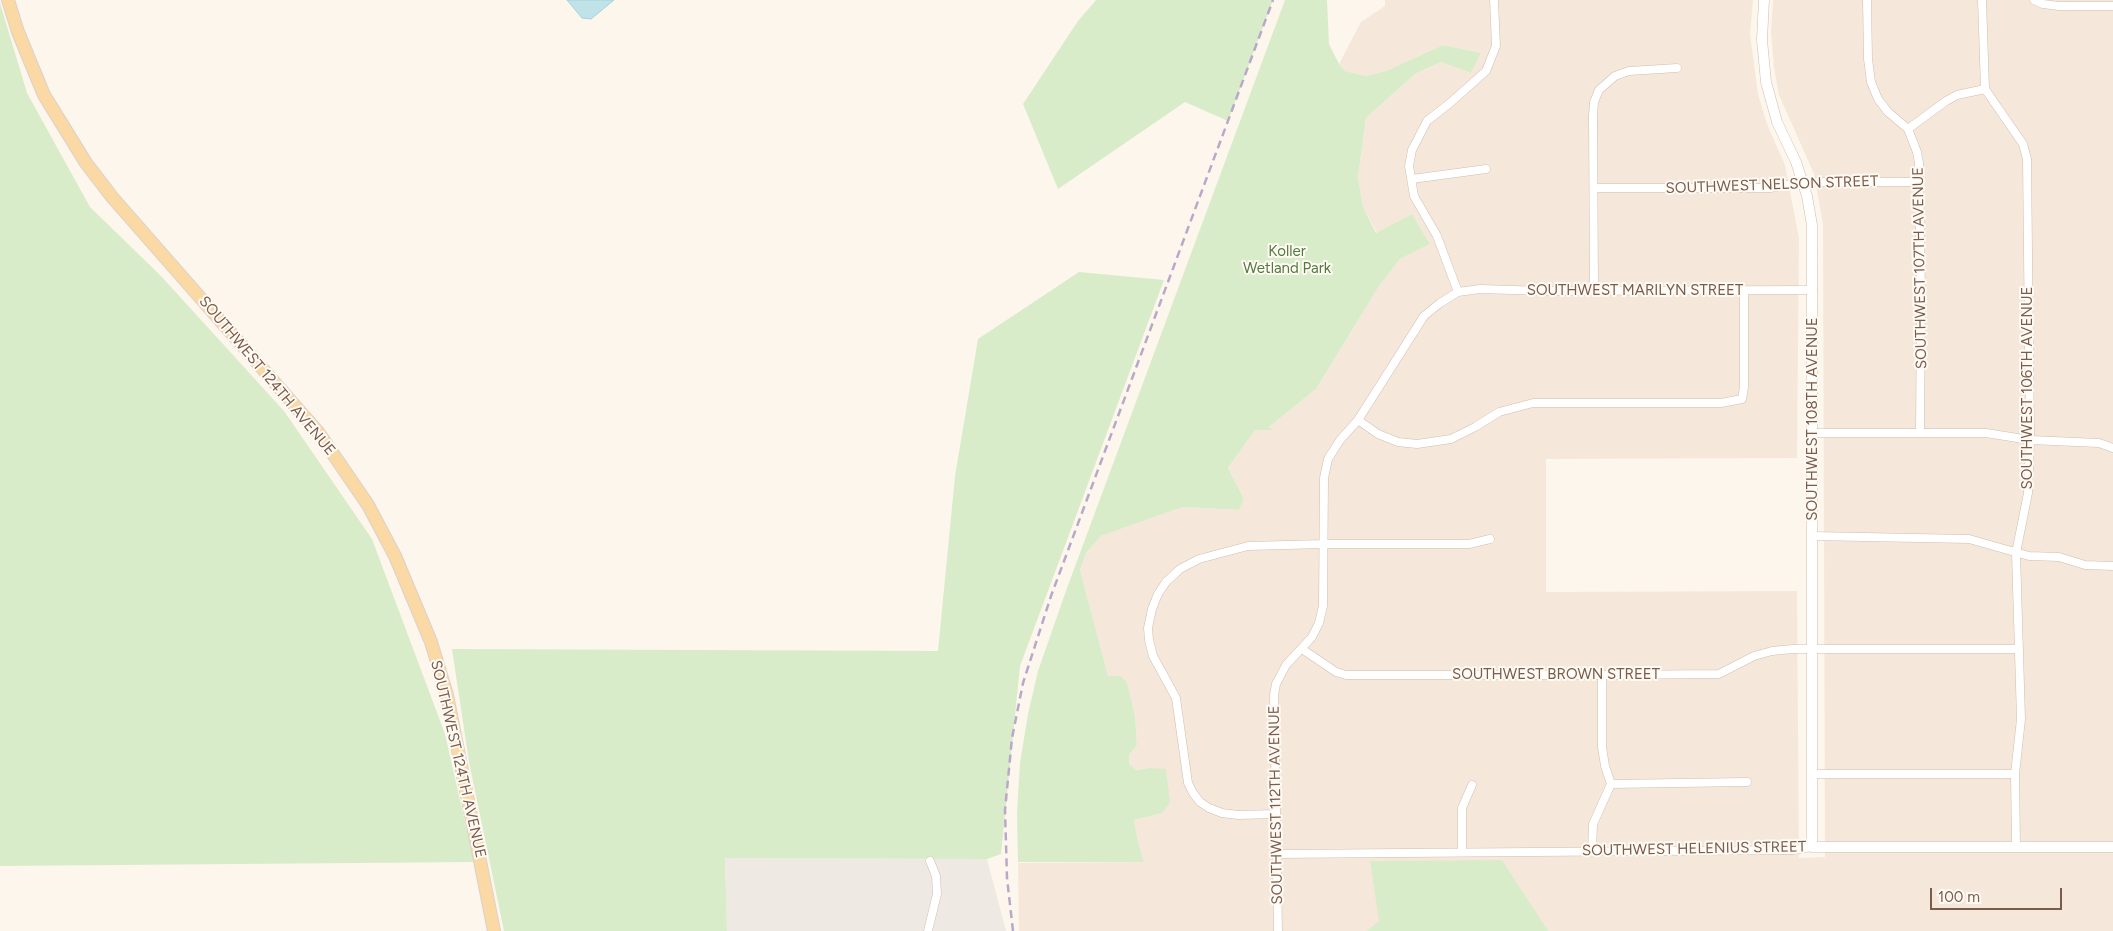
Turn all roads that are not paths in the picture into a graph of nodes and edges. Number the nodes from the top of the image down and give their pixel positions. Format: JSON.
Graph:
{"nodes":[{"id":1,"x":8,"y":0,"type":"edge"},
{"id":2,"x":1494,"y":0,"type":"edge"},
{"id":3,"x":1764,"y":0,"type":"edge"},
{"id":4,"x":1867,"y":0,"type":"edge"},
{"id":5,"x":1982,"y":0,"type":"edge"},
{"id":6,"x":2034,"y":0,"type":"edge"},
{"id":7,"x":2113,"y":6,"type":"edge"},
{"id":8,"x":1677,"y":68,"type":"dead end"},
{"id":9,"x":1985,"y":89,"type":"junction"},
{"id":10,"x":1908,"y":129,"type":"junction"},
{"id":11,"x":1486,"y":169,"type":"dead end"},
{"id":12,"x":1412,"y":179,"type":"junction"},
{"id":13,"x":1803,"y":182,"type":"junction"},
{"id":14,"x":1920,"y":182,"type":"junction"},
{"id":15,"x":1594,"y":188,"type":"junction"},
{"id":16,"x":1813,"y":290,"type":"junction"},
{"id":17,"x":1594,"y":291,"type":"junction"},
{"id":18,"x":1744,"y":291,"type":"junction"},
{"id":19,"x":1458,"y":292,"type":"junction"},
{"id":20,"x":1358,"y":420,"type":"junction"},
{"id":21,"x":1813,"y":433,"type":"junction"},
{"id":22,"x":1920,"y":433,"type":"junction"},
{"id":23,"x":2030,"y":440,"type":"junction"},
{"id":24,"x":2113,"y":448,"type":"edge"},
{"id":25,"x":1812,"y":536,"type":"junction"},
{"id":26,"x":1490,"y":539,"type":"dead end"},
{"id":27,"x":1324,"y":544,"type":"junction"},
{"id":28,"x":2016,"y":553,"type":"junction"},
{"id":29,"x":2113,"y":566,"type":"edge"},
{"id":30,"x":1302,"y":649,"type":"junction"},
{"id":31,"x":2018,"y":649,"type":"junction"},
{"id":32,"x":1813,"y":650,"type":"junction"},
{"id":33,"x":1602,"y":675,"type":"junction"},
{"id":34,"x":1812,"y":774,"type":"junction"},
{"id":35,"x":2015,"y":774,"type":"junction"},
{"id":36,"x":1748,"y":782,"type":"dead end"},
{"id":37,"x":1611,"y":784,"type":"junction"},
{"id":38,"x":1472,"y":785,"type":"dead end"},
{"id":39,"x":1275,"y":814,"type":"junction"},
{"id":40,"x":2016,"y":846,"type":"junction"},
{"id":41,"x":1812,"y":847,"type":"junction"},
{"id":42,"x":2113,"y":847,"type":"edge"},
{"id":43,"x":1462,"y":852,"type":"junction"},
{"id":44,"x":1592,"y":852,"type":"junction"},
{"id":45,"x":1275,"y":854,"type":"junction"},
{"id":46,"x":930,"y":861,"type":"dead end"},
{"id":47,"x":494,"y":931,"type":"edge"},
{"id":48,"x":928,"y":931,"type":"edge"},
{"id":49,"x":1278,"y":931,"type":"edge"}],
"edges":[{"from":1,"to":47,"type":"main road","name":"SOUTHWEST 124TH AVENUE"},
{"from":2,"to":12,"type":"street"},
{"from":3,"to":13,"type":"street","name":"SOUTHWEST 108TH AVENUE"},
{"from":4,"to":10,"type":"street","name":"SOUTHWEST 107TH AVENUE"},
{"from":5,"to":9,"type":"street"},
{"from":6,"to":7,"type":"street"},
{"from":8,"to":15,"type":"street"},
{"from":9,"to":10,"type":"street"},
{"from":9,"to":23,"type":"street","name":"SOUTHWEST 106TH AVENUE"},
{"from":10,"to":14,"type":"street","name":"SOUTHWEST 107TH AVENUE"},
{"from":11,"to":12,"type":"street"},
{"from":12,"to":19,"type":"street"},
{"from":13,"to":14,"type":"street","name":"SOUTHWEST NELSON STREET"},
{"from":13,"to":15,"type":"street","name":"SOUTHWEST NELSON STREET"},
{"from":13,"to":16,"type":"street","name":"SOUTHWEST 108TH AVENUE"},
{"from":14,"to":22,"type":"street","name":"SOUTHWEST 107TH AVENUE"},
{"from":15,"to":17,"type":"street"},
{"from":16,"to":18,"type":"street","name":"SOUTHWEST MARILYN STREET"},
{"from":16,"to":21,"type":"street","name":"SOUTHWEST 108TH AVENUE"},
{"from":17,"to":18,"type":"street","name":"SOUTHWEST MARILYN STREET"},
{"from":17,"to":19,"type":"street","name":"SOUTHWEST MARILYN STREET"},
{"from":18,"to":20,"type":"street"},
{"from":19,"to":20,"type":"street","name":"SOUTHWEST 112TH AVENUE"},
{"from":20,"to":27,"type":"street","name":"SOUTHWEST 112TH AVENUE"},
{"from":21,"to":22,"type":"street"},
{"from":21,"to":25,"type":"street","name":"SOUTHWEST 108TH AVENUE"},
{"from":22,"to":23,"type":"street"},
{"from":23,"to":24,"type":"street"},
{"from":23,"to":28,"type":"street","name":"SOUTHWEST 106TH AVENUE"},
{"from":25,"to":28,"type":"street"},
{"from":25,"to":32,"type":"street","name":"SOUTHWEST 108TH AVENUE"},
{"from":26,"to":27,"type":"street"},
{"from":27,"to":30,"type":"street","name":"SOUTHWEST 112TH AVENUE"},
{"from":27,"to":39,"type":"street"},
{"from":28,"to":29,"type":"street"},
{"from":28,"to":31,"type":"street","name":"SOUTHWEST 106TH AVENUE"},
{"from":30,"to":33,"type":"street","name":"SOUTHWEST BROWN STREET"},
{"from":30,"to":39,"type":"street","name":"SOUTHWEST 112TH AVENUE"},
{"from":31,"to":32,"type":"street","name":"SOUTHWEST BROWN STREET"},
{"from":31,"to":35,"type":"street","name":"SOUTHWEST 106TH AVENUE"},
{"from":32,"to":33,"type":"street","name":"SOUTHWEST BROWN STREET"},
{"from":32,"to":34,"type":"street","name":"SOUTHWEST 108TH AVENUE"},
{"from":33,"to":37,"type":"street"},
{"from":34,"to":35,"type":"street"},
{"from":34,"to":41,"type":"street","name":"SOUTHWEST 108TH AVENUE"},
{"from":35,"to":40,"type":"street","name":"SOUTHWEST 106TH AVENUE"},
{"from":36,"to":37,"type":"street"},
{"from":37,"to":44,"type":"street"},
{"from":38,"to":43,"type":"street"},
{"from":39,"to":45,"type":"street","name":"SOUTHWEST 112TH AVENUE"},
{"from":40,"to":41,"type":"street","name":"SOUTHWEST HELENIUS STREET"},
{"from":40,"to":42,"type":"street","name":"SOUTHWEST HELENIUS STREET"},
{"from":41,"to":44,"type":"street","name":"SOUTHWEST HELENIUS STREET"},
{"from":43,"to":44,"type":"street","name":"SOUTHWEST HELENIUS STREET"},
{"from":43,"to":45,"type":"street","name":"SOUTHWEST HELENIUS STREET"},
{"from":45,"to":49,"type":"street","name":"SOUTHWEST 112TH AVENUE"},
{"from":46,"to":48,"type":"street"}]}
